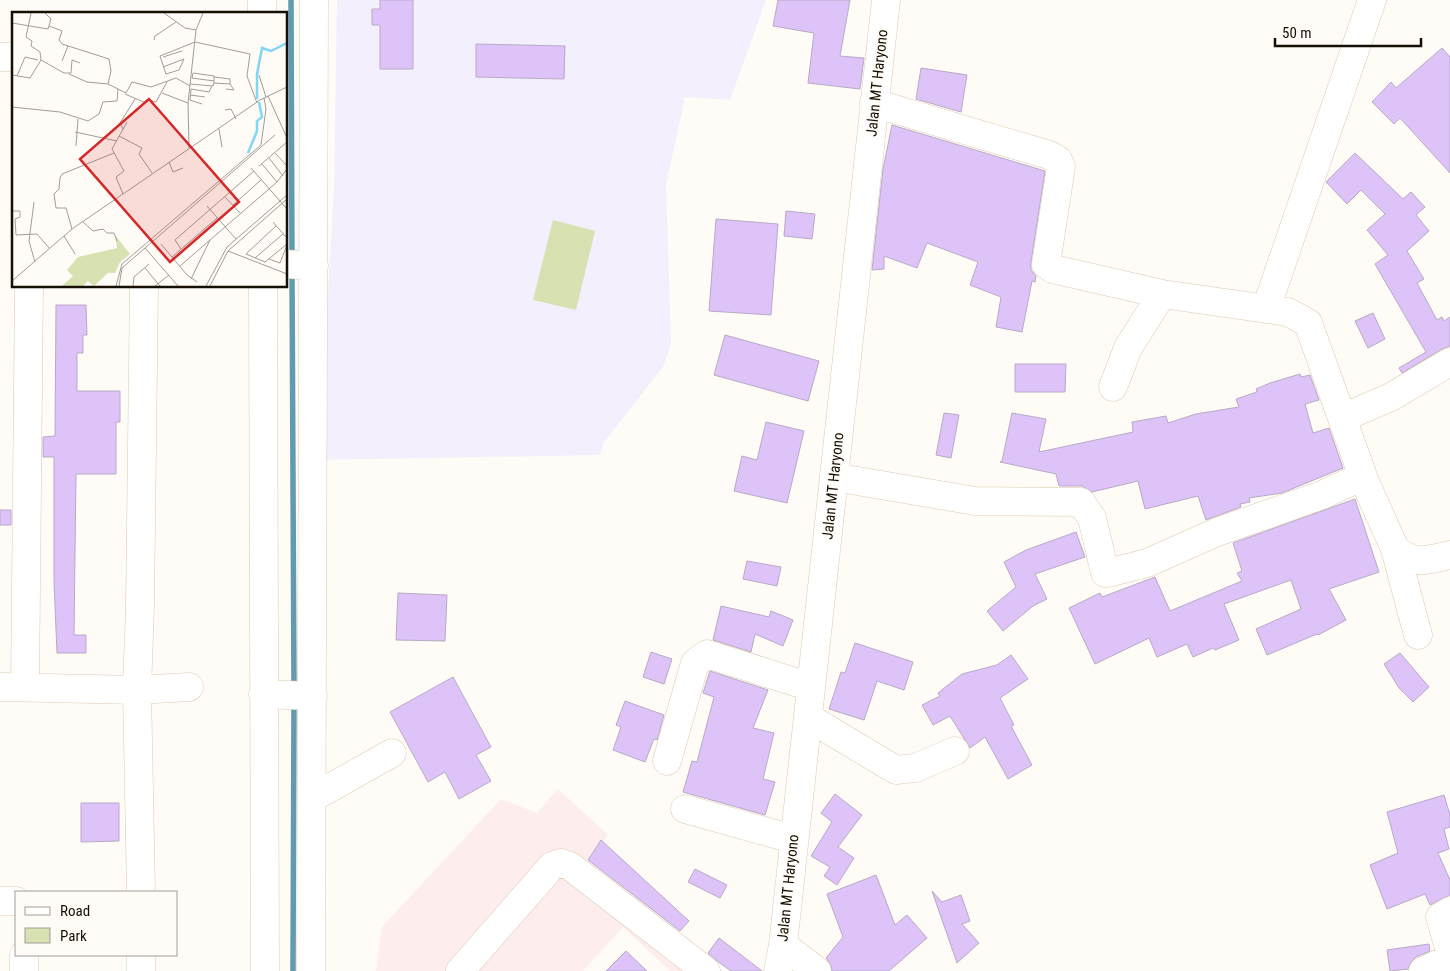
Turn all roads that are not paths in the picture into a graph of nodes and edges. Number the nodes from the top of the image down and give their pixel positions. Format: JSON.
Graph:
{"nodes":[{"id":1,"x":314,"y":0,"type":"edge"},
{"id":2,"x":886,"y":0,"type":"edge"},
{"id":3,"x":1372,"y":0,"type":"edge"},
{"id":4,"x":874,"y":103,"type":"junction"},
{"id":5,"x":304,"y":265,"type":"edge"},
{"id":6,"x":29,"y":288,"type":"edge"},
{"id":7,"x":144,"y":288,"type":"edge"},
{"id":8,"x":263,"y":288,"type":"edge"},
{"id":9,"x":1162,"y":294,"type":"junction"},
{"id":10,"x":1266,"y":309,"type":"junction"},
{"id":11,"x":1450,"y":362,"type":"edge"},
{"id":12,"x":1113,"y":387,"type":"dead end"},
{"id":13,"x":1342,"y":418,"type":"junction"},
{"id":14,"x":834,"y":476,"type":"junction"},
{"id":15,"x":1363,"y":476,"type":"junction"},
{"id":16,"x":1396,"y":548,"type":"junction"},
{"id":17,"x":1450,"y":555,"type":"edge"},
{"id":18,"x":1418,"y":635,"type":"dead end"},
{"id":19,"x":189,"y":687,"type":"dead end"},
{"id":20,"x":811,"y":687,"type":"junction"},
{"id":21,"x":12,"y":688,"type":"edge"},
{"id":22,"x":136,"y":690,"type":"junction"},
{"id":23,"x":289,"y":695,"type":"junction"},
{"id":24,"x":809,"y":718,"type":"junction"},
{"id":25,"x":955,"y":751,"type":"dead end"},
{"id":26,"x":392,"y":753,"type":"dead end"},
{"id":27,"x":667,"y":761,"type":"dead end"},
{"id":28,"x":312,"y":798,"type":"junction"},
{"id":29,"x":685,"y":809,"type":"dead end"},
{"id":30,"x":793,"y":839,"type":"junction"},
{"id":31,"x":141,"y":891,"type":"edge"},
{"id":32,"x":15,"y":901,"type":"edge"},
{"id":33,"x":0,"y":902,"type":"edge"},
{"id":34,"x":1450,"y":911,"type":"edge"},
{"id":35,"x":1450,"y":952,"type":"edge"},
{"id":36,"x":24,"y":956,"type":"edge"},
{"id":37,"x":141,"y":956,"type":"edge"},
{"id":38,"x":780,"y":958,"type":"edge"},
{"id":39,"x":24,"y":971,"type":"edge"},
{"id":40,"x":141,"y":971,"type":"edge"},
{"id":41,"x":265,"y":971,"type":"edge"},
{"id":42,"x":311,"y":971,"type":"edge"},
{"id":43,"x":460,"y":971,"type":"edge"},
{"id":44,"x":706,"y":971,"type":"edge"},
{"id":45,"x":817,"y":971,"type":"edge"},
{"id":46,"x":1423,"y":971,"type":"edge"}],
"edges":[{"from":1,"to":5,"type":"street"},
{"from":2,"to":4,"type":"street","name":"Jalan MT Haryono"},
{"from":3,"to":10,"type":"street"},
{"from":4,"to":9,"type":"street"},
{"from":4,"to":14,"type":"street","name":"Jalan MT Haryono"},
{"from":5,"to":23,"type":"street"},
{"from":6,"to":21,"type":"street"},
{"from":7,"to":22,"type":"street"},
{"from":8,"to":23,"type":"street"},
{"from":9,"to":10,"type":"street"},
{"from":9,"to":12,"type":"street"},
{"from":10,"to":13,"type":"street"},
{"from":11,"to":13,"type":"street"},
{"from":13,"to":15,"type":"street"},
{"from":14,"to":15,"type":"street"},
{"from":14,"to":20,"type":"street","name":"Jalan MT Haryono"},
{"from":15,"to":16,"type":"street"},
{"from":16,"to":17,"type":"street"},
{"from":16,"to":18,"type":"street"},
{"from":19,"to":22,"type":"street"},
{"from":20,"to":24,"type":"street","name":"Jalan MT Haryono"},
{"from":20,"to":27,"type":"street"},
{"from":21,"to":22,"type":"street"},
{"from":22,"to":31,"type":"street"},
{"from":23,"to":28,"type":"street"},
{"from":23,"to":41,"type":"street"},
{"from":24,"to":25,"type":"street"},
{"from":24,"to":30,"type":"street","name":"Jalan MT Haryono"},
{"from":26,"to":28,"type":"street"},
{"from":28,"to":42,"type":"street"},
{"from":29,"to":30,"type":"street"},
{"from":30,"to":38,"type":"street","name":"Jalan MT Haryono"},
{"from":32,"to":33,"type":"street"},
{"from":34,"to":35,"type":"street"},
{"from":35,"to":46,"type":"street"},
{"from":36,"to":39,"type":"street"},
{"from":37,"to":40,"type":"street"},
{"from":38,"to":45,"type":"street"},
{"from":43,"to":44,"type":"street"}]}
